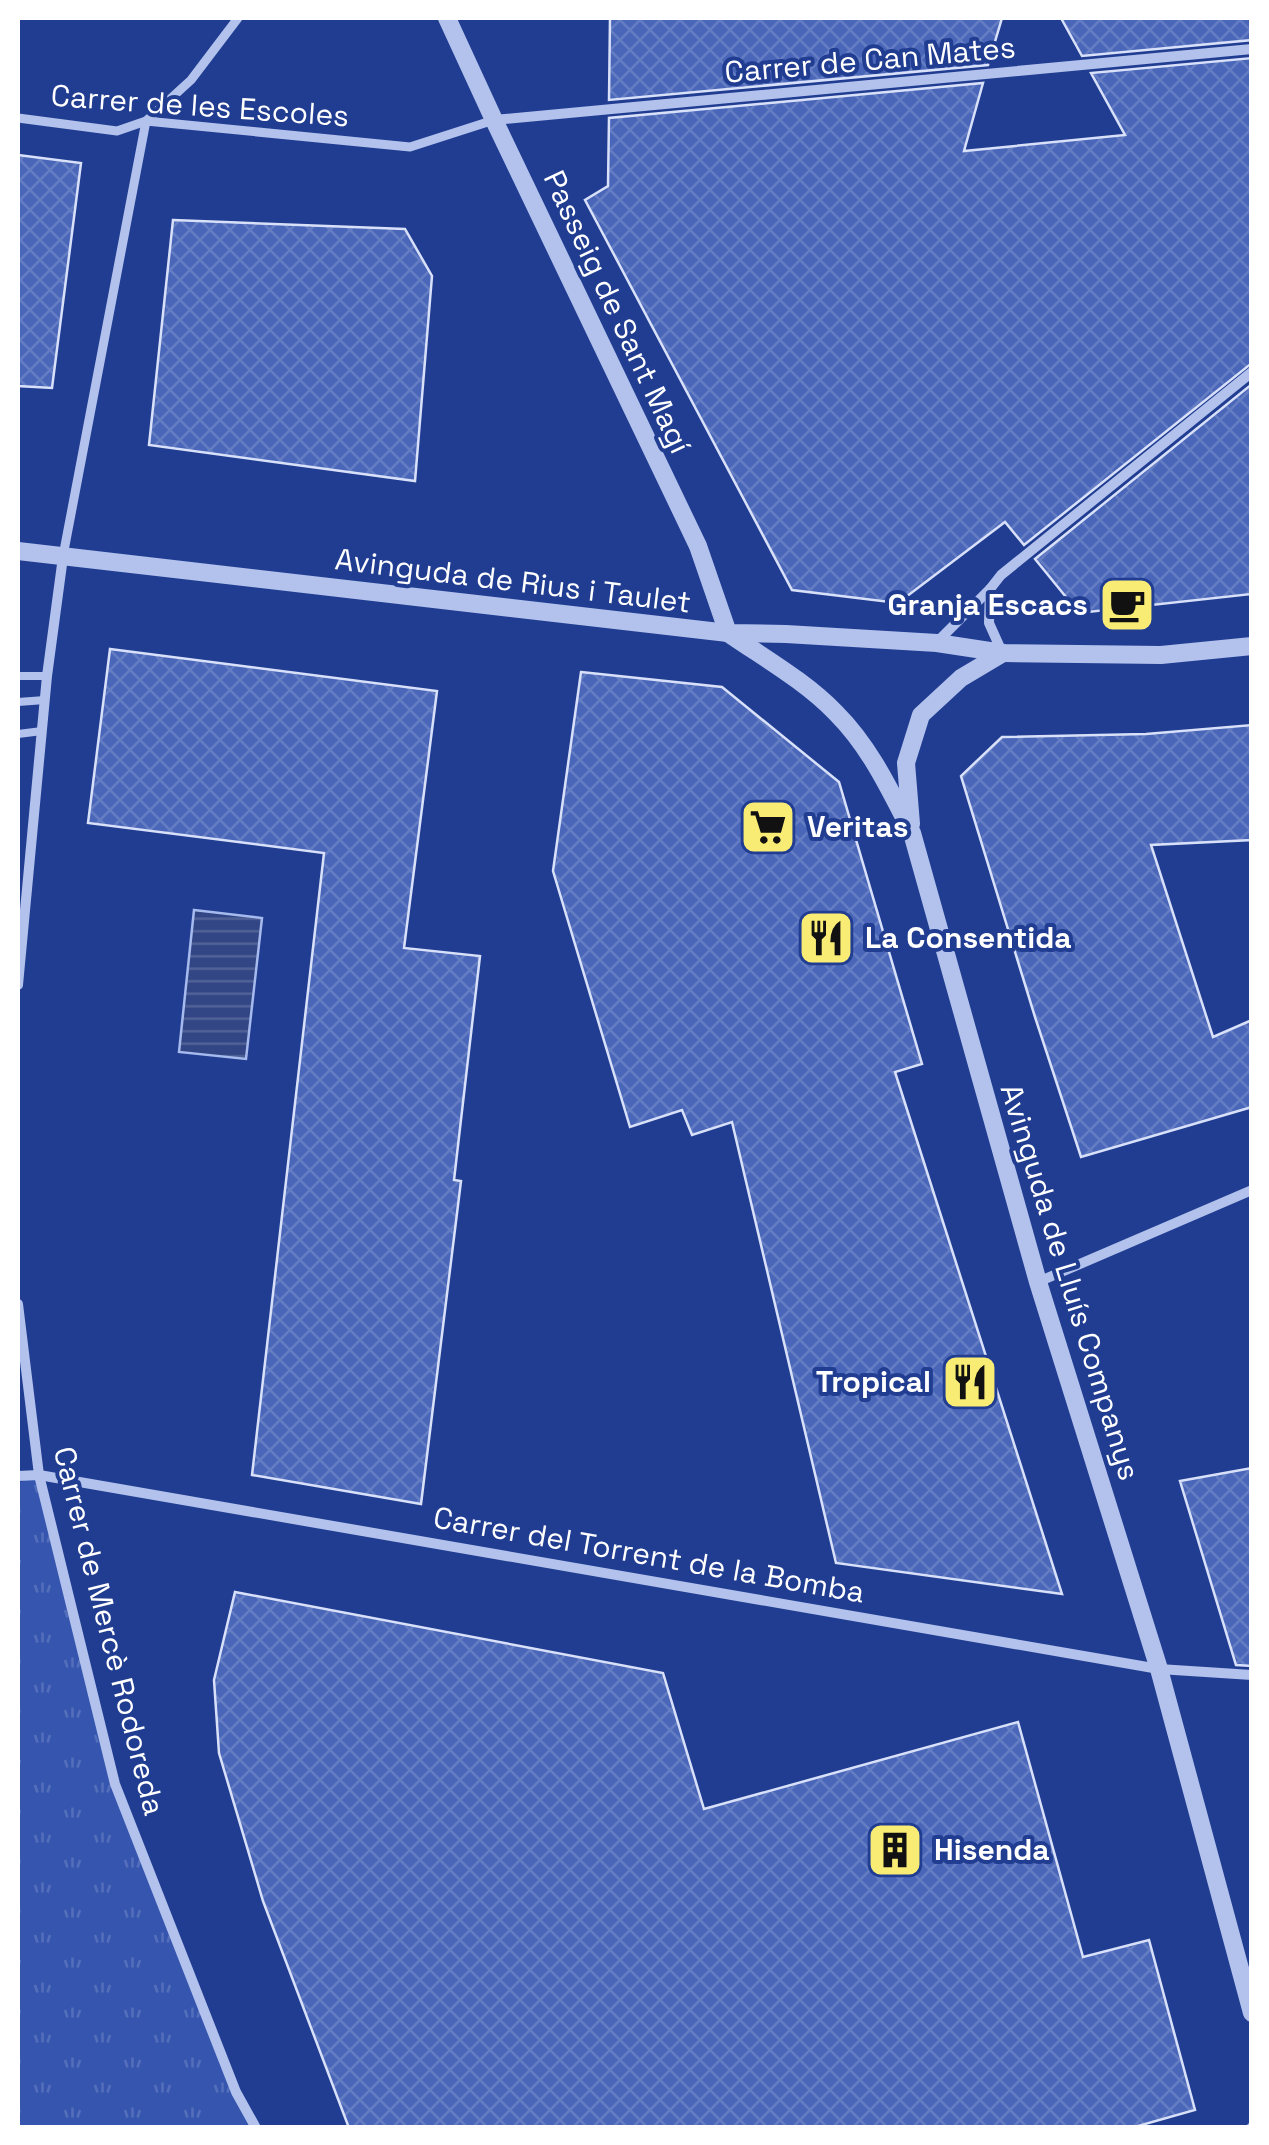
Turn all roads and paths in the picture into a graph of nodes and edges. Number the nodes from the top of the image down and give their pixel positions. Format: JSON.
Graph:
{"nodes":[{"id":1,"x":238,"y":18,"type":"edge"},
{"id":2,"x":448,"y":18,"type":"edge"},
{"id":3,"x":1252,"y":49,"type":"edge"},
{"id":4,"x":18,"y":118,"type":"edge"},
{"id":5,"x":494,"y":120,"type":"junction"},
{"id":6,"x":146,"y":121,"type":"junction"},
{"id":7,"x":1252,"y":372,"type":"edge"},
{"id":8,"x":18,"y":552,"type":"edge"},
{"id":9,"x":63,"y":557,"type":"junction"},
{"id":10,"x":990,"y":589,"type":"junction"},
{"id":11,"x":728,"y":633,"type":"junction"},
{"id":12,"x":936,"y":643,"type":"junction"},
{"id":13,"x":1252,"y":646,"type":"edge"},
{"id":14,"x":1002,"y":653,"type":"junction"},
{"id":15,"x":18,"y":676,"type":"edge"},
{"id":16,"x":47,"y":676,"type":"junction"},
{"id":17,"x":45,"y":700,"type":"junction"},
{"id":18,"x":18,"y":702,"type":"edge"},
{"id":19,"x":42,"y":731,"type":"junction"},
{"id":20,"x":18,"y":734,"type":"edge"},
{"id":21,"x":912,"y":833,"type":"junction"},
{"id":22,"x":18,"y":985,"type":"edge"},
{"id":23,"x":1252,"y":1190,"type":"edge"},
{"id":24,"x":1038,"y":1282,"type":"junction"},
{"id":25,"x":18,"y":1304,"type":"edge"},
{"id":26,"x":39,"y":1475,"type":"junction"},
{"id":27,"x":18,"y":1476,"type":"edge"},
{"id":28,"x":1158,"y":1669,"type":"junction"},
{"id":29,"x":1252,"y":1675,"type":"edge"},
{"id":30,"x":1252,"y":2013,"type":"edge"},
{"id":31,"x":256,"y":2128,"type":"edge"}],
"edges":[{"from":1,"to":6,"type":"street"},
{"from":2,"to":5,"type":"street","name":"Passeig de Sant Magí"},
{"from":3,"to":5,"type":"street","name":"Carrer de Can Mates"},
{"from":4,"to":6,"type":"street","name":"Carrer de les Escoles"},
{"from":5,"to":6,"type":"street","name":"Carrer de les Escoles"},
{"from":5,"to":11,"type":"street","name":"Passeig de Sant Magí"},
{"from":6,"to":9,"type":"street"},
{"from":7,"to":10,"type":"street"},
{"from":8,"to":9,"type":"street","name":"Avinguda de Rius i Taulet"},
{"from":9,"to":11,"type":"street","name":"Avinguda de Rius i Taulet"},
{"from":9,"to":16,"type":"street"},
{"from":10,"to":12,"type":"street"},
{"from":10,"to":14,"type":"street"},
{"from":11,"to":12,"type":"street","name":"Avinguda de Rius i Taulet"},
{"from":11,"to":21,"type":"street","name":"Avinguda de Lluís Companys"},
{"from":12,"to":14,"type":"street","name":"Avinguda de Rius i Taulet"},
{"from":13,"to":14,"type":"street","name":"Avinguda de Rius i Taulet"},
{"from":14,"to":21,"type":"street"},
{"from":15,"to":16,"type":"lane"},
{"from":16,"to":17,"type":"street"},
{"from":17,"to":18,"type":"lane"},
{"from":17,"to":19,"type":"street"},
{"from":19,"to":20,"type":"lane"},
{"from":19,"to":22,"type":"street"},
{"from":21,"to":24,"type":"street","name":"Avinguda de Lluís Companys"},
{"from":23,"to":24,"type":"street"},
{"from":24,"to":28,"type":"street","name":"Avinguda de Lluís Companys"},
{"from":25,"to":26,"type":"street","name":"Carrer de Mercè Rodoreda"},
{"from":26,"to":27,"type":"street","name":"Carrer del Torrent de la Bomba"},
{"from":26,"to":28,"type":"street","name":"Carrer del Torrent de la Bomba"},
{"from":26,"to":31,"type":"street","name":"Carrer de Mercè Rodoreda"},
{"from":28,"to":29,"type":"street","name":"Carrer del Torrent de la Bomba"},
{"from":28,"to":30,"type":"street","name":"Avinguda de Lluís Companys"}]}
